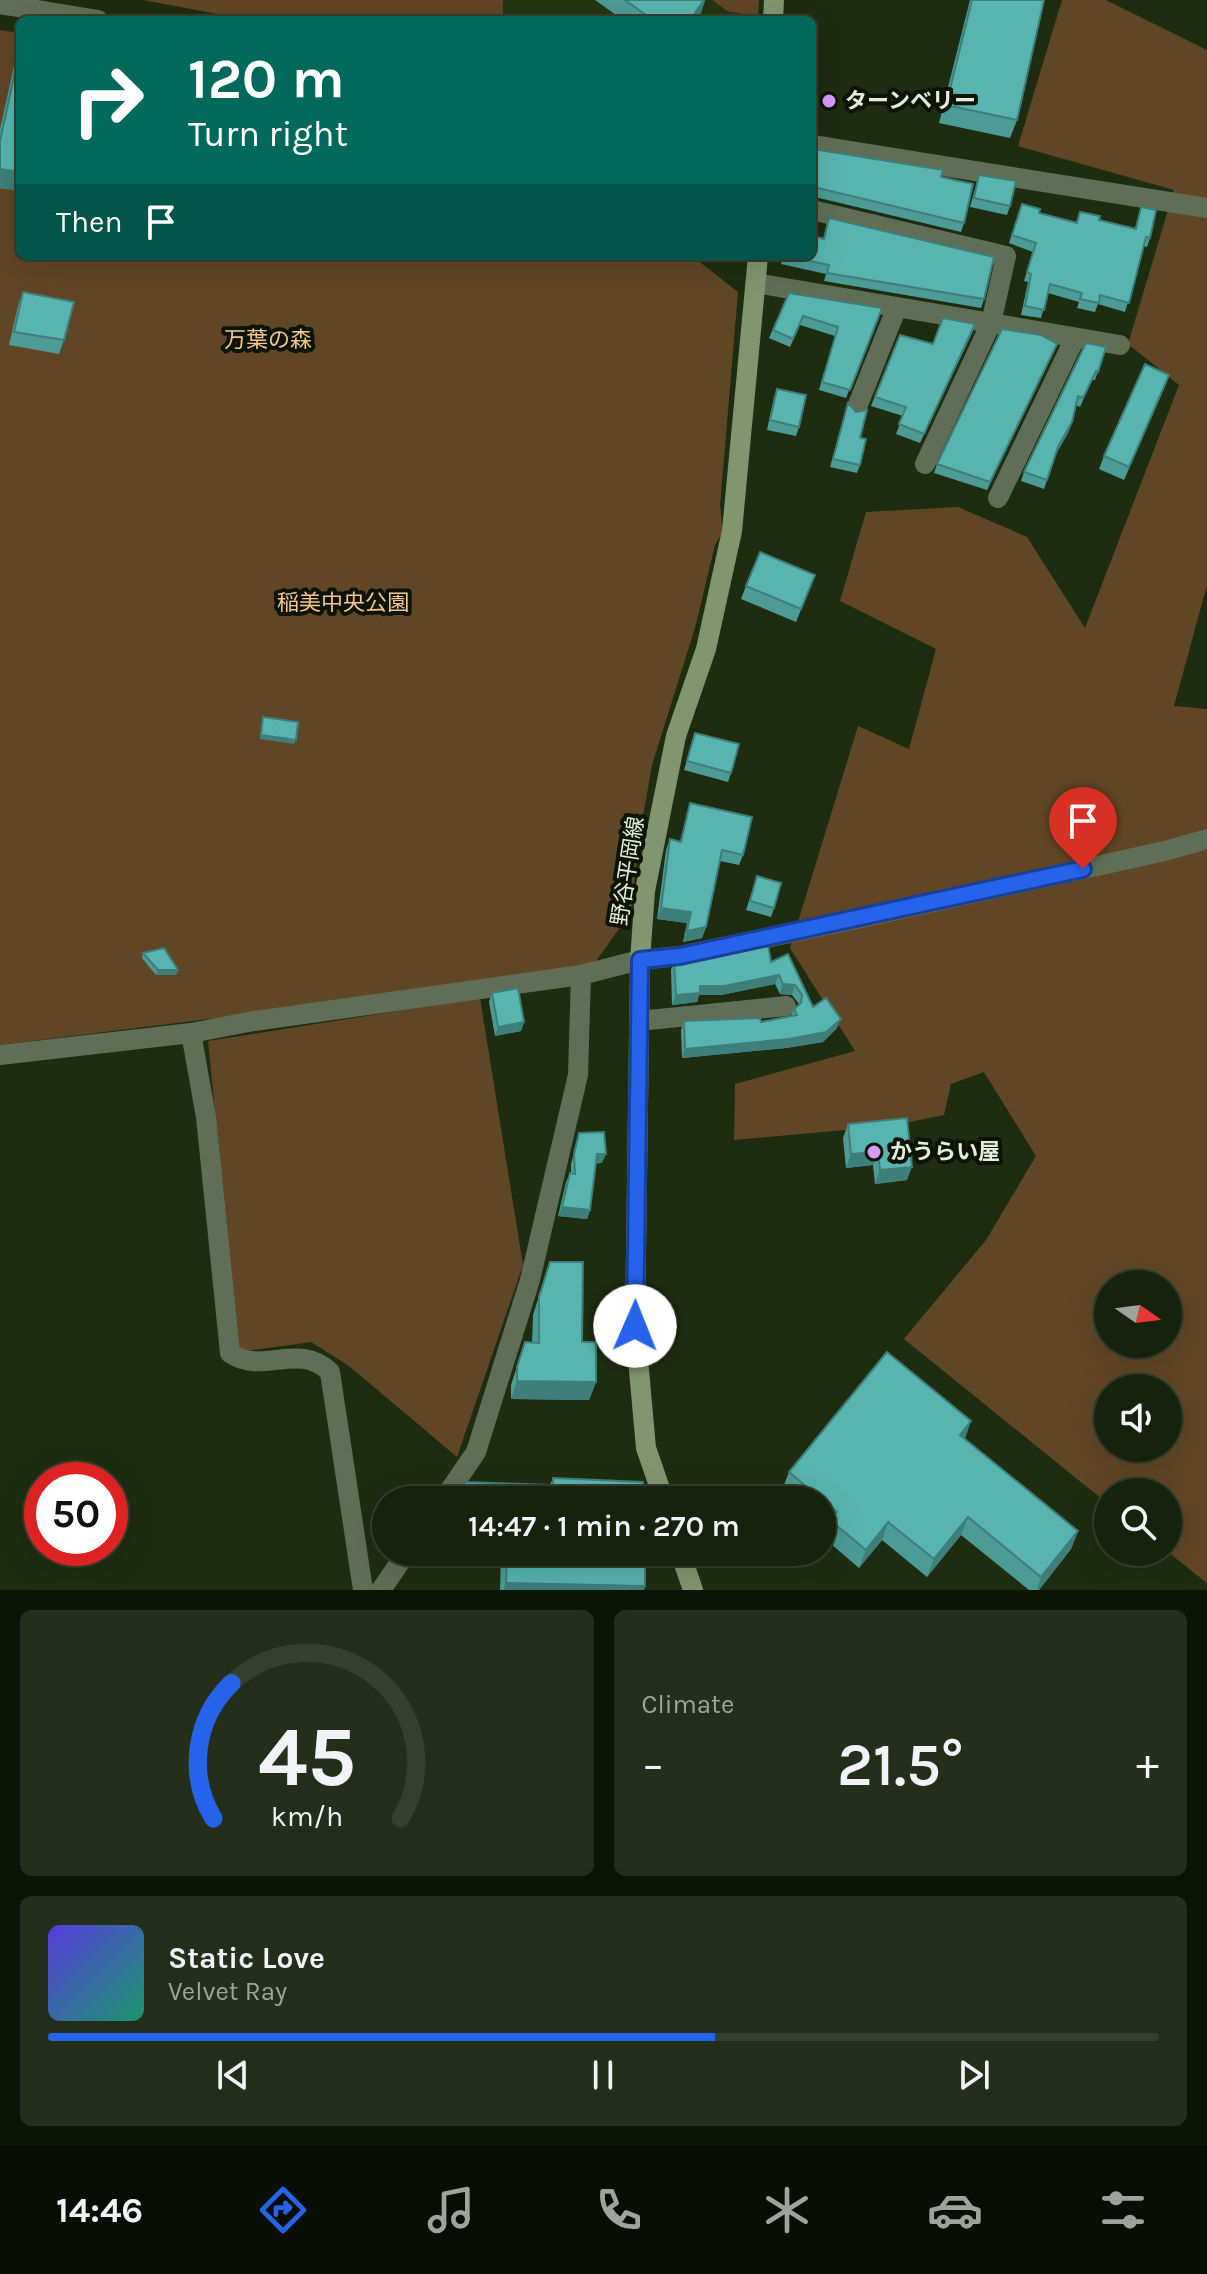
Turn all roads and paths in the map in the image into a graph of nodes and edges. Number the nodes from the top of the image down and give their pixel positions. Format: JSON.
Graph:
{"nodes":[{"id":1,"x":0,"y":4,"type":"edge"},
{"id":2,"x":74,"y":16,"type":"edge"},
{"id":3,"x":816,"y":146,"type":"edge"},
{"id":4,"x":1207,"y":208,"type":"edge"},
{"id":5,"x":816,"y":211,"type":"edge"},
{"id":6,"x":758,"y":260,"type":"edge"},
{"id":7,"x":756,"y":283,"type":"junction"},
{"id":8,"x":897,"y":307,"type":"junction"},
{"id":9,"x":991,"y":323,"type":"junction"},
{"id":10,"x":1075,"y":338,"type":"junction"},
{"id":11,"x":1120,"y":345,"type":"dead end"},
{"id":12,"x":857,"y":407,"type":"dead end"},
{"id":13,"x":925,"y":464,"type":"dead end"},
{"id":14,"x":998,"y":498,"type":"dead end"},
{"id":15,"x":1207,"y":839,"type":"edge"},
{"id":16,"x":640,"y":960,"type":"junction"},
{"id":17,"x":581,"y":975,"type":"junction"},
{"id":18,"x":786,"y":1006,"type":"dead end"},
{"id":19,"x":639,"y":1021,"type":"junction"},
{"id":20,"x":191,"y":1033,"type":"junction"},
{"id":21,"x":0,"y":1055,"type":"edge"},
{"id":22,"x":453,"y":1486,"type":"edge"},
{"id":23,"x":659,"y":1486,"type":"edge"},
{"id":24,"x":397,"y":1566,"type":"edge"},
{"id":25,"x":685,"y":1566,"type":"edge"},
{"id":26,"x":363,"y":1590,"type":"edge"},
{"id":27,"x":381,"y":1590,"type":"edge"},
{"id":28,"x":693,"y":1590,"type":"edge"}],
"edges":[{"from":1,"to":2,"type":"street"},
{"from":3,"to":4,"type":"street"},
{"from":5,"to":9,"type":"street"},
{"from":6,"to":7,"type":"main road","name":"野谷平岡線"},
{"from":7,"to":8,"type":"street"},
{"from":7,"to":16,"type":"main road","name":"野谷平岡線"},
{"from":8,"to":9,"type":"street"},
{"from":8,"to":12,"type":"street"},
{"from":9,"to":10,"type":"street"},
{"from":9,"to":13,"type":"street"},
{"from":10,"to":11,"type":"street"},
{"from":10,"to":14,"type":"street"},
{"from":15,"to":16,"type":"street"},
{"from":16,"to":17,"type":"street"},
{"from":16,"to":19,"type":"main road","name":"野谷平岡線"},
{"from":17,"to":20,"type":"street"},
{"from":17,"to":22,"type":"street"},
{"from":18,"to":19,"type":"street"},
{"from":19,"to":23,"type":"main road","name":"野谷平岡線"},
{"from":20,"to":21,"type":"street"},
{"from":20,"to":26,"type":"street"},
{"from":24,"to":27,"type":"street"},
{"from":25,"to":28,"type":"main road"}]}
